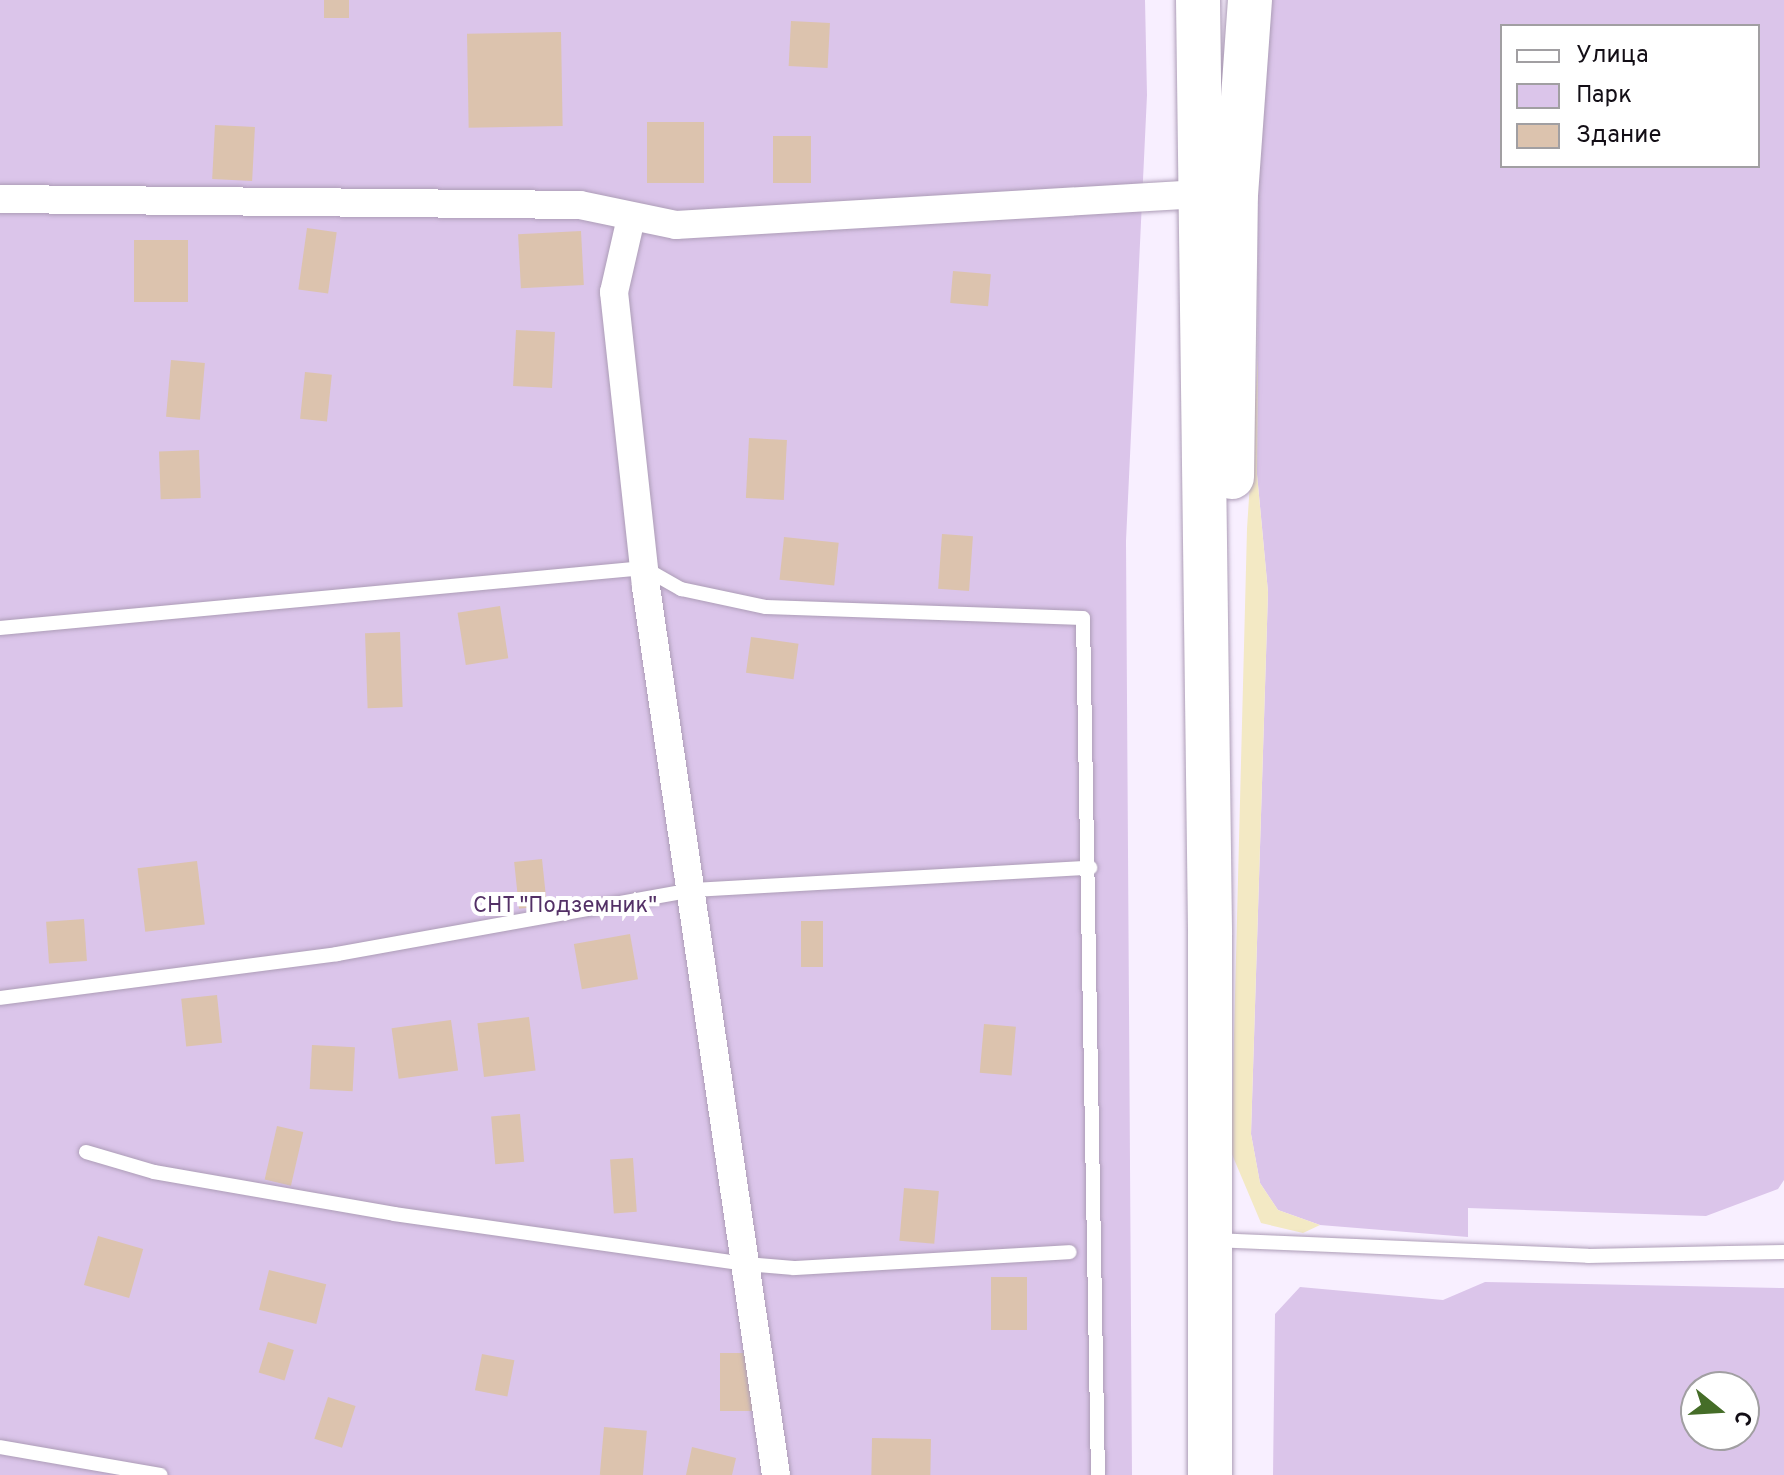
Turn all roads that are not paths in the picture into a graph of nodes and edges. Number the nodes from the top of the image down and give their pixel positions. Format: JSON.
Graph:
{"nodes":[{"id":1,"x":1198,"y":0,"type":"edge"},
{"id":2,"x":1250,"y":0,"type":"edge"},
{"id":3,"x":1200,"y":194,"type":"junction"},
{"id":4,"x":0,"y":199,"type":"edge"},
{"id":5,"x":631,"y":218,"type":"junction"},
{"id":6,"x":644,"y":568,"type":"junction"},
{"id":7,"x":0,"y":628,"type":"edge"},
{"id":8,"x":1090,"y":868,"type":"junction"},
{"id":9,"x":691,"y":890,"type":"junction"},
{"id":10,"x":1210,"y":935,"type":"junction"},
{"id":11,"x":0,"y":998,"type":"edge"},
{"id":12,"x":86,"y":1152,"type":"dead end"},
{"id":13,"x":1210,"y":1240,"type":"junction"},
{"id":14,"x":1070,"y":1252,"type":"dead end"},
{"id":15,"x":1784,"y":1252,"type":"edge"},
{"id":16,"x":746,"y":1264,"type":"junction"},
{"id":17,"x":0,"y":1447,"type":"edge"},
{"id":18,"x":161,"y":1475,"type":"edge"},
{"id":19,"x":776,"y":1475,"type":"edge"},
{"id":20,"x":1098,"y":1475,"type":"edge"},
{"id":21,"x":1210,"y":1475,"type":"edge"}],
"edges":[{"from":1,"to":3,"type":"main road"},
{"from":2,"to":10,"type":"main road"},
{"from":3,"to":5,"type":"street"},
{"from":3,"to":10,"type":"main road"},
{"from":4,"to":5,"type":"street"},
{"from":5,"to":6,"type":"street"},
{"from":6,"to":7,"type":"lane"},
{"from":6,"to":8,"type":"lane"},
{"from":6,"to":9,"type":"street"},
{"from":8,"to":9,"type":"lane"},
{"from":8,"to":20,"type":"lane"},
{"from":9,"to":11,"type":"lane"},
{"from":9,"to":16,"type":"street"},
{"from":10,"to":13,"type":"main road"},
{"from":12,"to":16,"type":"lane"},
{"from":13,"to":15,"type":"lane"},
{"from":13,"to":21,"type":"main road"},
{"from":14,"to":16,"type":"lane"},
{"from":16,"to":19,"type":"street"},
{"from":17,"to":18,"type":"lane"}]}
